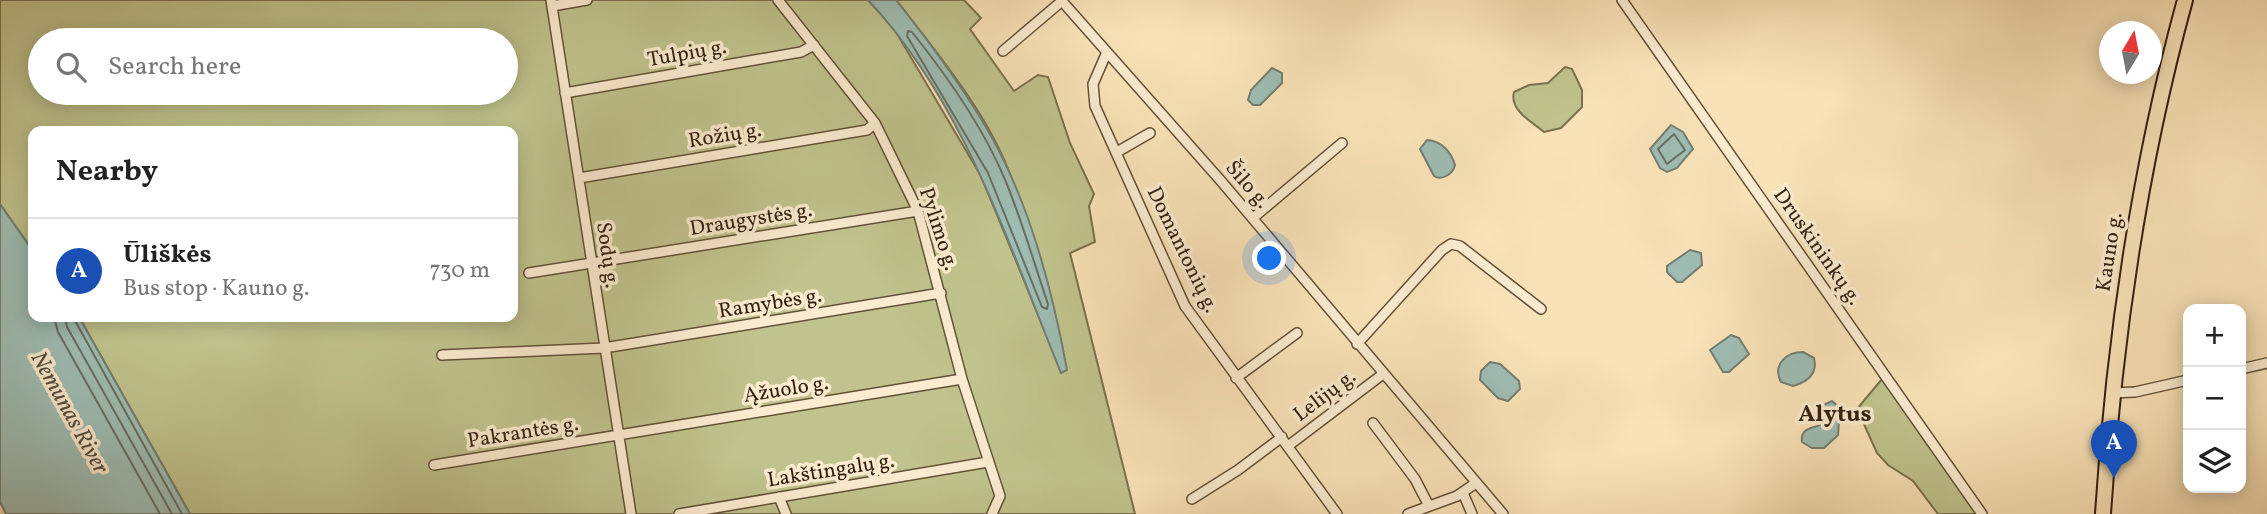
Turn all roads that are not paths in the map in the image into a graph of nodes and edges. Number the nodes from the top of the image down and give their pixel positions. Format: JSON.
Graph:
{"nodes":[{"id":1,"x":587,"y":0,"type":"edge"},
{"id":2,"x":778,"y":0,"type":"edge"},
{"id":3,"x":1061,"y":0,"type":"edge"},
{"id":4,"x":1622,"y":0,"type":"edge"},
{"id":5,"x":2185,"y":0,"type":"edge"},
{"id":6,"x":552,"y":3,"type":"edge"},
{"id":7,"x":814,"y":45,"type":"junction"},
{"id":8,"x":1003,"y":51,"type":"dead end"},
{"id":9,"x":1107,"y":52,"type":"junction"},
{"id":10,"x":565,"y":93,"type":"junction"},
{"id":11,"x":875,"y":124,"type":"junction"},
{"id":12,"x":1150,"y":133,"type":"dead end"},
{"id":13,"x":1342,"y":143,"type":"dead end"},
{"id":14,"x":1117,"y":152,"type":"junction"},
{"id":15,"x":579,"y":178,"type":"junction"},
{"id":16,"x":918,"y":211,"type":"junction"},
{"id":17,"x":1253,"y":218,"type":"junction"},
{"id":18,"x":591,"y":264,"type":"junction"},
{"id":19,"x":529,"y":274,"type":"dead end"},
{"id":20,"x":941,"y":293,"type":"junction"},
{"id":21,"x":1541,"y":309,"type":"dead end"},
{"id":22,"x":1297,"y":333,"type":"dead end"},
{"id":23,"x":1357,"y":344,"type":"junction"},
{"id":24,"x":604,"y":348,"type":"junction"},
{"id":25,"x":442,"y":355,"type":"dead end"},
{"id":26,"x":2267,"y":363,"type":"edge"},
{"id":27,"x":2246,"y":368,"type":"edge"},
{"id":28,"x":1383,"y":374,"type":"junction"},
{"id":29,"x":1236,"y":378,"type":"junction"},
{"id":30,"x":962,"y":379,"type":"junction"},
{"id":31,"x":2183,"y":381,"type":"edge"},
{"id":32,"x":2112,"y":393,"type":"junction"},
{"id":33,"x":1373,"y":423,"type":"dead end"},
{"id":34,"x":617,"y":436,"type":"junction"},
{"id":35,"x":1282,"y":437,"type":"junction"},
{"id":36,"x":1289,"y":446,"type":"junction"},
{"id":37,"x":988,"y":462,"type":"junction"},
{"id":38,"x":434,"y":465,"type":"dead end"},
{"id":39,"x":1476,"y":483,"type":"junction"},
{"id":40,"x":1463,"y":493,"type":"junction"},
{"id":41,"x":779,"y":497,"type":"junction"},
{"id":42,"x":1192,"y":499,"type":"dead end"},
{"id":43,"x":1429,"y":506,"type":"junction"},
{"id":44,"x":1333,"y":513,"type":"edge"},
{"id":45,"x":631,"y":514,"type":"edge"},
{"id":46,"x":679,"y":514,"type":"edge"},
{"id":47,"x":786,"y":514,"type":"edge"},
{"id":48,"x":992,"y":514,"type":"edge"},
{"id":49,"x":1408,"y":514,"type":"edge"},
{"id":50,"x":1472,"y":514,"type":"edge"},
{"id":51,"x":1503,"y":514,"type":"edge"},
{"id":52,"x":1982,"y":514,"type":"edge"},
{"id":53,"x":2103,"y":514,"type":"edge"}],
"edges":[{"from":1,"to":6,"type":"street"},
{"from":2,"to":7,"type":"street","name":"Pylimo g."},
{"from":3,"to":8,"type":"street"},
{"from":3,"to":9,"type":"street","name":"Šilo g."},
{"from":4,"to":52,"type":"street","name":"Druskininkų g."},
{"from":5,"to":32,"type":"main road","name":"Kauno g."},
{"from":6,"to":10,"type":"street","name":"Sodų g."},
{"from":7,"to":10,"type":"street","name":"Tulpių g."},
{"from":7,"to":11,"type":"street","name":"Pylimo g."},
{"from":9,"to":14,"type":"street","name":"Domantonių g."},
{"from":9,"to":17,"type":"street","name":"Šilo g."},
{"from":10,"to":15,"type":"street","name":"Sodų g."},
{"from":11,"to":15,"type":"street","name":"Rožių g."},
{"from":11,"to":16,"type":"street","name":"Pylimo g."},
{"from":12,"to":14,"type":"street"},
{"from":13,"to":17,"type":"street"},
{"from":14,"to":29,"type":"street","name":"Domantonių g."},
{"from":15,"to":18,"type":"street","name":"Sodų g."},
{"from":16,"to":18,"type":"street","name":"Draugystės g."},
{"from":16,"to":20,"type":"street","name":"Pylimo g."},
{"from":17,"to":23,"type":"street","name":"Šilo g."},
{"from":18,"to":19,"type":"street","name":"Draugystės g."},
{"from":18,"to":24,"type":"street","name":"Sodų g."},
{"from":20,"to":24,"type":"street","name":"Ramybės g."},
{"from":20,"to":30,"type":"street","name":"Pylimo g."},
{"from":21,"to":23,"type":"street"},
{"from":22,"to":29,"type":"street"},
{"from":23,"to":28,"type":"street","name":"Šilo g."},
{"from":24,"to":25,"type":"street","name":"Ramybės g."},
{"from":24,"to":34,"type":"street","name":"Sodų g."},
{"from":26,"to":27,"type":"street"},
{"from":28,"to":36,"type":"street","name":"Lelijų g."},
{"from":28,"to":39,"type":"street","name":"Šilo g."},
{"from":29,"to":35,"type":"street","name":"Domantonių g."},
{"from":30,"to":34,"type":"street","name":"Ąžuolo g."},
{"from":30,"to":37,"type":"street","name":"Pylimo g."},
{"from":31,"to":32,"type":"street"},
{"from":32,"to":53,"type":"main road","name":"Kauno g."},
{"from":33,"to":43,"type":"street"},
{"from":34,"to":38,"type":"street","name":"Pakrantės g."},
{"from":34,"to":45,"type":"street","name":"Sodų g."},
{"from":35,"to":36,"type":"street","name":"Domantonių g."},
{"from":35,"to":42,"type":"street","name":"Lelijų g."},
{"from":36,"to":44,"type":"street","name":"Domantonių g."},
{"from":37,"to":41,"type":"street","name":"Lakštingalų g."},
{"from":37,"to":48,"type":"street","name":"Pylimo g."},
{"from":39,"to":40,"type":"street"},
{"from":39,"to":51,"type":"street","name":"Šilo g."},
{"from":40,"to":43,"type":"street"},
{"from":40,"to":50,"type":"street"},
{"from":41,"to":46,"type":"street","name":"Lakštingalų g."},
{"from":41,"to":47,"type":"street"},
{"from":43,"to":49,"type":"street"}]}
